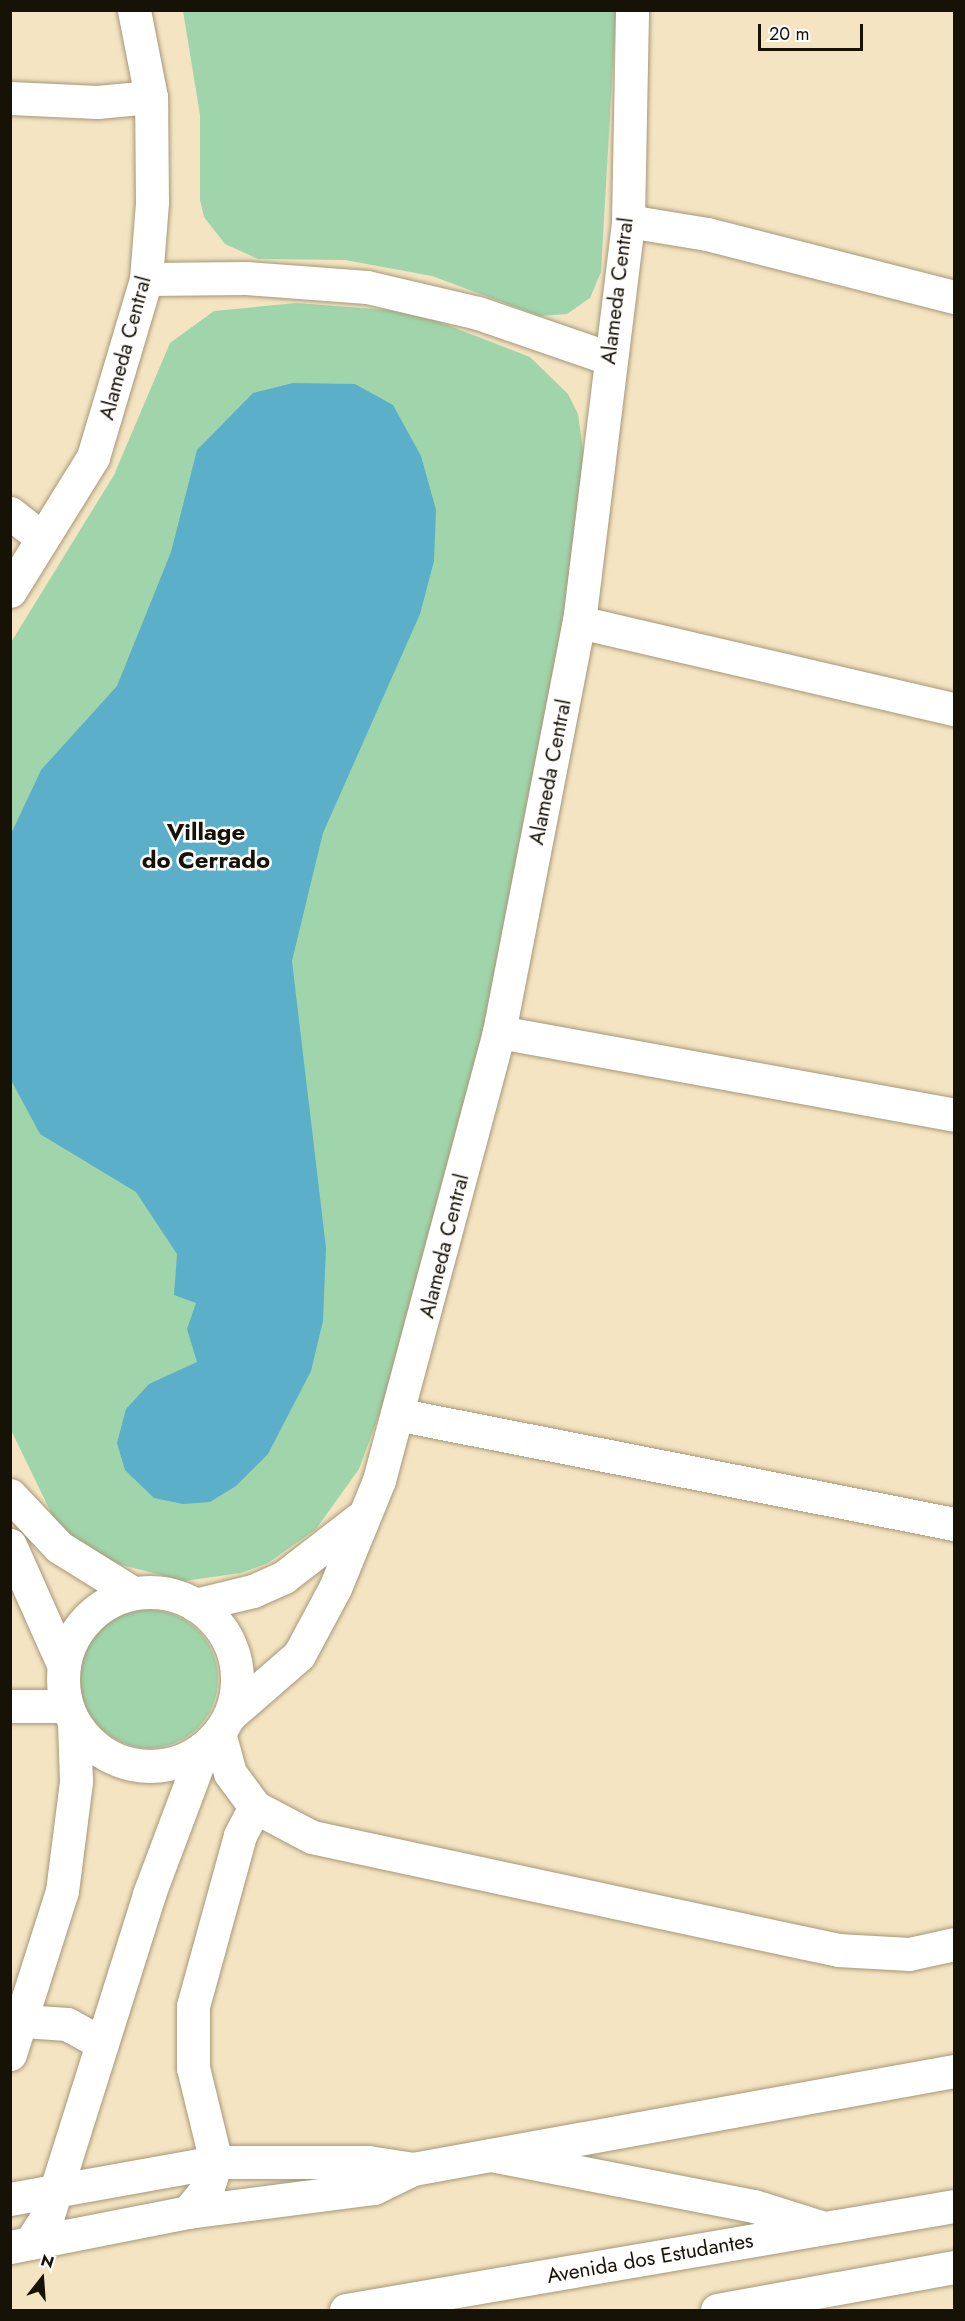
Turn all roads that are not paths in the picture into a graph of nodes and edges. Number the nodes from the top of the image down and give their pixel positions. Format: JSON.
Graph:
{"nodes":[{"id":1,"x":134,"y":10,"type":"edge"},
{"id":2,"x":632,"y":10,"type":"edge"},
{"id":3,"x":151,"y":97,"type":"junction"},
{"id":4,"x":10,"y":98,"type":"edge"},
{"id":5,"x":628,"y":221,"type":"junction"},
{"id":6,"x":146,"y":279,"type":"junction"},
{"id":7,"x":954,"y":297,"type":"edge"},
{"id":8,"x":609,"y":358,"type":"junction"},
{"id":9,"x":10,"y":513,"type":"edge"},
{"id":10,"x":41,"y":537,"type":"junction"},
{"id":11,"x":10,"y":591,"type":"edge"},
{"id":12,"x":579,"y":622,"type":"junction"},
{"id":13,"x":954,"y":709,"type":"edge"},
{"id":14,"x":499,"y":1032,"type":"junction"},
{"id":15,"x":954,"y":1115,"type":"edge"},
{"id":16,"x":401,"y":1415,"type":"junction"},
{"id":17,"x":10,"y":1495,"type":"edge"},
{"id":18,"x":363,"y":1515,"type":"junction"},
{"id":19,"x":954,"y":1524,"type":"edge"},
{"id":20,"x":10,"y":1545,"type":"edge"},
{"id":21,"x":133,"y":1593,"type":"junction"},
{"id":22,"x":195,"y":1605,"type":"junction"},
{"id":23,"x":63,"y":1664,"type":"junction"},
{"id":24,"x":10,"y":1706,"type":"edge"},
{"id":25,"x":70,"y":1715,"type":"junction"},
{"id":26,"x":218,"y":1732,"type":"junction"},
{"id":27,"x":255,"y":1807,"type":"junction"},
{"id":28,"x":954,"y":1944,"type":"edge"},
{"id":29,"x":23,"y":2021,"type":"junction"},
{"id":30,"x":100,"y":2043,"type":"junction"},
{"id":31,"x":10,"y":2054,"type":"edge"},
{"id":32,"x":954,"y":2071,"type":"edge"},
{"id":33,"x":491,"y":2155,"type":"junction"},
{"id":34,"x":216,"y":2162,"type":"junction"},
{"id":35,"x":413,"y":2169,"type":"junction"},
{"id":36,"x":56,"y":2191,"type":"junction"},
{"id":37,"x":10,"y":2199,"type":"edge"},
{"id":38,"x":954,"y":2206,"type":"edge"},
{"id":39,"x":188,"y":2212,"type":"junction"},
{"id":40,"x":825,"y":2228,"type":"junction"},
{"id":41,"x":20,"y":2245,"type":"edge"},
{"id":42,"x":954,"y":2267,"type":"edge"},
{"id":43,"x":346,"y":2310,"type":"edge"},
{"id":44,"x":717,"y":2310,"type":"edge"}],
"edges":[{"from":1,"to":3,"type":"street","name":"Alameda Central"},
{"from":2,"to":5,"type":"street","name":"Alameda Central"},
{"from":3,"to":4,"type":"street"},
{"from":3,"to":6,"type":"street","name":"Alameda Central"},
{"from":5,"to":7,"type":"street"},
{"from":5,"to":8,"type":"street","name":"Alameda Central"},
{"from":6,"to":8,"type":"street"},
{"from":6,"to":10,"type":"street","name":"Alameda Central"},
{"from":8,"to":12,"type":"street","name":"Alameda Central"},
{"from":9,"to":10,"type":"street"},
{"from":10,"to":11,"type":"street","name":"Alameda Central"},
{"from":12,"to":13,"type":"street"},
{"from":12,"to":14,"type":"street","name":"Alameda Central"},
{"from":14,"to":15,"type":"street"},
{"from":14,"to":16,"type":"street","name":"Alameda Central"},
{"from":16,"to":18,"type":"street","name":"Alameda Central"},
{"from":16,"to":19,"type":"street"},
{"from":17,"to":21,"type":"street"},
{"from":18,"to":22,"type":"street"},
{"from":18,"to":26,"type":"street","name":"Alameda Central"},
{"from":20,"to":23,"type":"street"},
{"from":21,"to":22,"type":"street"},
{"from":21,"to":23,"type":"street"},
{"from":22,"to":26,"type":"street"},
{"from":23,"to":25,"type":"street"},
{"from":24,"to":25,"type":"street"},
{"from":25,"to":26,"type":"street"},
{"from":25,"to":29,"type":"street"},
{"from":26,"to":27,"type":"street"},
{"from":26,"to":30,"type":"street"},
{"from":27,"to":28,"type":"street"},
{"from":27,"to":34,"type":"street"},
{"from":29,"to":30,"type":"street"},
{"from":29,"to":31,"type":"street"},
{"from":30,"to":36,"type":"street"},
{"from":32,"to":33,"type":"street"},
{"from":33,"to":35,"type":"street"},
{"from":33,"to":40,"type":"street"},
{"from":34,"to":35,"type":"street"},
{"from":34,"to":36,"type":"street"},
{"from":34,"to":39,"type":"street"},
{"from":35,"to":39,"type":"street"},
{"from":36,"to":37,"type":"street"},
{"from":36,"to":41,"type":"street"},
{"from":38,"to":40,"type":"street","name":"Avenida dos Estudantes"},
{"from":39,"to":41,"type":"street"},
{"from":40,"to":43,"type":"street","name":"Avenida dos Estudantes"},
{"from":42,"to":44,"type":"street"}]}
